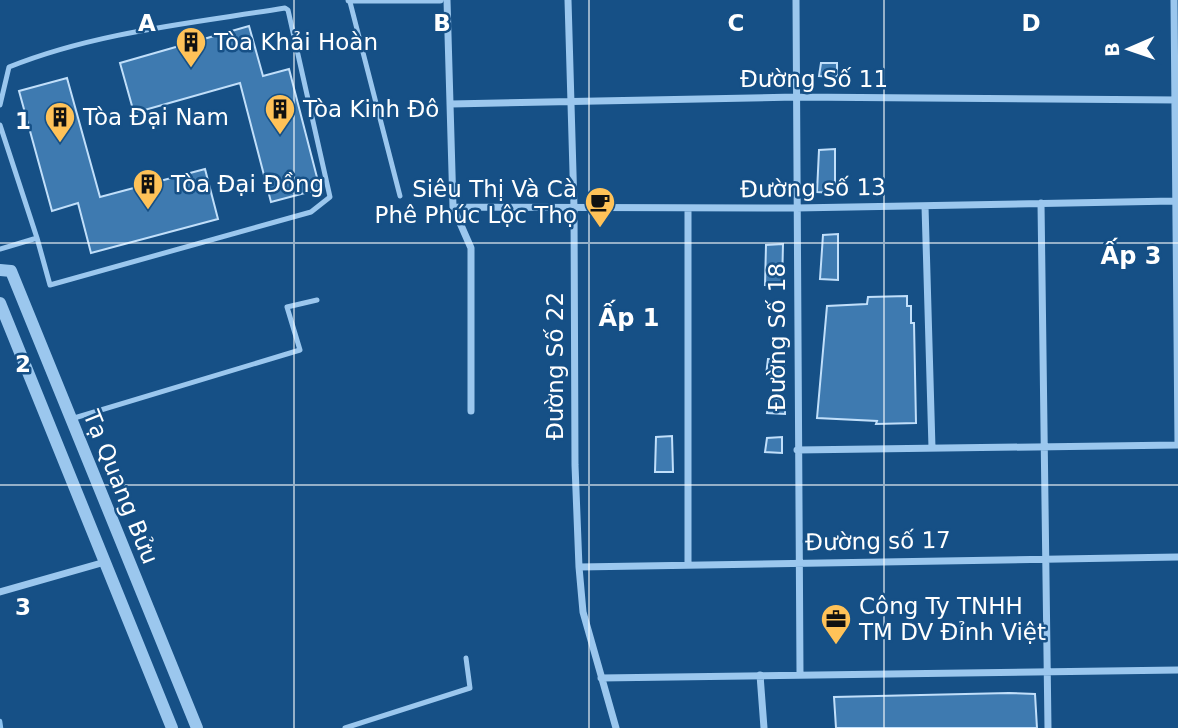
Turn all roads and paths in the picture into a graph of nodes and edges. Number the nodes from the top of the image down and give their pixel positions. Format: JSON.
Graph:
{"nodes":[{"id":1,"x":440,"y":0,"type":"edge"},
{"id":2,"x":447,"y":0,"type":"edge"},
{"id":3,"x":568,"y":0,"type":"edge"},
{"id":4,"x":796,"y":0,"type":"edge"},
{"id":5,"x":1174,"y":0,"type":"edge"},
{"id":6,"x":350,"y":1,"type":"edge"},
{"id":7,"x":796,"y":97,"type":"junction"},
{"id":8,"x":1176,"y":100,"type":"edge"},
{"id":9,"x":569,"y":101,"type":"junction"},
{"id":10,"x":451,"y":104,"type":"junction"},
{"id":11,"x":0,"y":105,"type":"edge"},
{"id":12,"x":0,"y":125,"type":"edge"},
{"id":13,"x":400,"y":196,"type":"dead end"},
{"id":14,"x":1174,"y":201,"type":"junction"},
{"id":15,"x":1041,"y":204,"type":"junction"},
{"id":16,"x":574,"y":206,"type":"junction"},
{"id":17,"x":925,"y":206,"type":"junction"},
{"id":18,"x":453,"y":207,"type":"junction"},
{"id":19,"x":688,"y":208,"type":"junction"},
{"id":20,"x":796,"y":208,"type":"junction"},
{"id":21,"x":37,"y":238,"type":"junction"},
{"id":22,"x":0,"y":249,"type":"edge"},
{"id":23,"x":0,"y":270,"type":"edge"},
{"id":24,"x":317,"y":300,"type":"dead end"},
{"id":25,"x":0,"y":303,"type":"edge"},
{"id":26,"x":471,"y":411,"type":"dead end"},
{"id":27,"x":71,"y":419,"type":"junction"},
{"id":28,"x":1178,"y":445,"type":"edge"},
{"id":29,"x":1044,"y":446,"type":"junction"},
{"id":30,"x":932,"y":448,"type":"junction"},
{"id":31,"x":797,"y":450,"type":"junction"},
{"id":32,"x":1178,"y":557,"type":"edge"},
{"id":33,"x":1046,"y":558,"type":"junction"},
{"id":34,"x":105,"y":562,"type":"junction"},
{"id":35,"x":798,"y":562,"type":"junction"},
{"id":36,"x":688,"y":563,"type":"junction"},
{"id":37,"x":579,"y":566,"type":"junction"},
{"id":38,"x":0,"y":592,"type":"edge"},
{"id":39,"x":153,"y":621,"type":"junction"},
{"id":40,"x":132,"y":630,"type":"junction"},
{"id":41,"x":466,"y":658,"type":"dead end"},
{"id":42,"x":1047,"y":670,"type":"junction"},
{"id":43,"x":1178,"y":670,"type":"edge"},
{"id":44,"x":800,"y":673,"type":"junction"},
{"id":45,"x":760,"y":675,"type":"junction"},
{"id":46,"x":601,"y":678,"type":"junction"},
{"id":47,"x":172,"y":728,"type":"edge"},
{"id":48,"x":197,"y":728,"type":"edge"},
{"id":49,"x":345,"y":728,"type":"edge"},
{"id":50,"x":616,"y":728,"type":"edge"},
{"id":51,"x":764,"y":728,"type":"edge"},
{"id":52,"x":1048,"y":728,"type":"edge"}],
"edges":[{"from":1,"to":6,"type":"street"},
{"from":2,"to":10,"type":"street"},
{"from":3,"to":9,"type":"street","name":"Đường Số 22"},
{"from":4,"to":7,"type":"street","name":"Đường Số 18"},
{"from":5,"to":8,"type":"street"},
{"from":6,"to":13,"type":"lane"},
{"from":7,"to":8,"type":"street","name":"Đường Số 11"},
{"from":7,"to":9,"type":"street","name":"Đường Số 11"},
{"from":7,"to":20,"type":"street","name":"Đường Số 18"},
{"from":8,"to":14,"type":"street"},
{"from":9,"to":10,"type":"street","name":"Đường Số 11"},
{"from":9,"to":16,"type":"street","name":"Đường Số 22"},
{"from":10,"to":18,"type":"street"},
{"from":11,"to":21,"type":"lane"},
{"from":12,"to":21,"type":"lane"},
{"from":14,"to":15,"type":"street","name":"Đường số 13"},
{"from":14,"to":28,"type":"street"},
{"from":15,"to":17,"type":"street","name":"Đường số 13"},
{"from":15,"to":29,"type":"street"},
{"from":16,"to":18,"type":"street","name":"Đường số 13"},
{"from":16,"to":19,"type":"street","name":"Đường số 13"},
{"from":16,"to":37,"type":"street","name":"Đường Số 22"},
{"from":17,"to":20,"type":"street","name":"Đường số 13"},
{"from":17,"to":30,"type":"street"},
{"from":18,"to":26,"type":"street"},
{"from":19,"to":20,"type":"street","name":"Đường số 13"},
{"from":19,"to":36,"type":"street"},
{"from":20,"to":31,"type":"street","name":"Đường Số 18"},
{"from":21,"to":22,"type":"lane"},
{"from":23,"to":27,"type":"street","name":"Tạ Quang Bửu"},
{"from":24,"to":27,"type":"lane"},
{"from":25,"to":34,"type":"street","name":"Tạ Quang Bửu"},
{"from":27,"to":39,"type":"street","name":"Tạ Quang Bửu"},
{"from":28,"to":29,"type":"street"},
{"from":29,"to":30,"type":"street"},
{"from":29,"to":33,"type":"street"},
{"from":30,"to":31,"type":"street"},
{"from":31,"to":35,"type":"street","name":"Đường Số 18"},
{"from":32,"to":33,"type":"street","name":"Đường số 17"},
{"from":33,"to":35,"type":"street","name":"Đường số 17"},
{"from":33,"to":42,"type":"street"},
{"from":34,"to":38,"type":"street"},
{"from":34,"to":40,"type":"street","name":"Tạ Quang Bửu"},
{"from":35,"to":36,"type":"street","name":"Đường số 17"},
{"from":35,"to":44,"type":"street","name":"Đường Số 18"},
{"from":36,"to":37,"type":"street","name":"Đường số 17"},
{"from":37,"to":46,"type":"street","name":"Đường Số 22"},
{"from":39,"to":40,"type":"street"},
{"from":39,"to":48,"type":"street","name":"Tạ Quang Bửu"},
{"from":40,"to":47,"type":"street","name":"Tạ Quang Bửu"},
{"from":41,"to":49,"type":"lane"},
{"from":42,"to":43,"type":"street"},
{"from":42,"to":44,"type":"street"},
{"from":42,"to":52,"type":"street"},
{"from":44,"to":45,"type":"street"},
{"from":45,"to":46,"type":"street"},
{"from":45,"to":51,"type":"street"},
{"from":46,"to":50,"type":"street","name":"Đường Số 22"}]}
